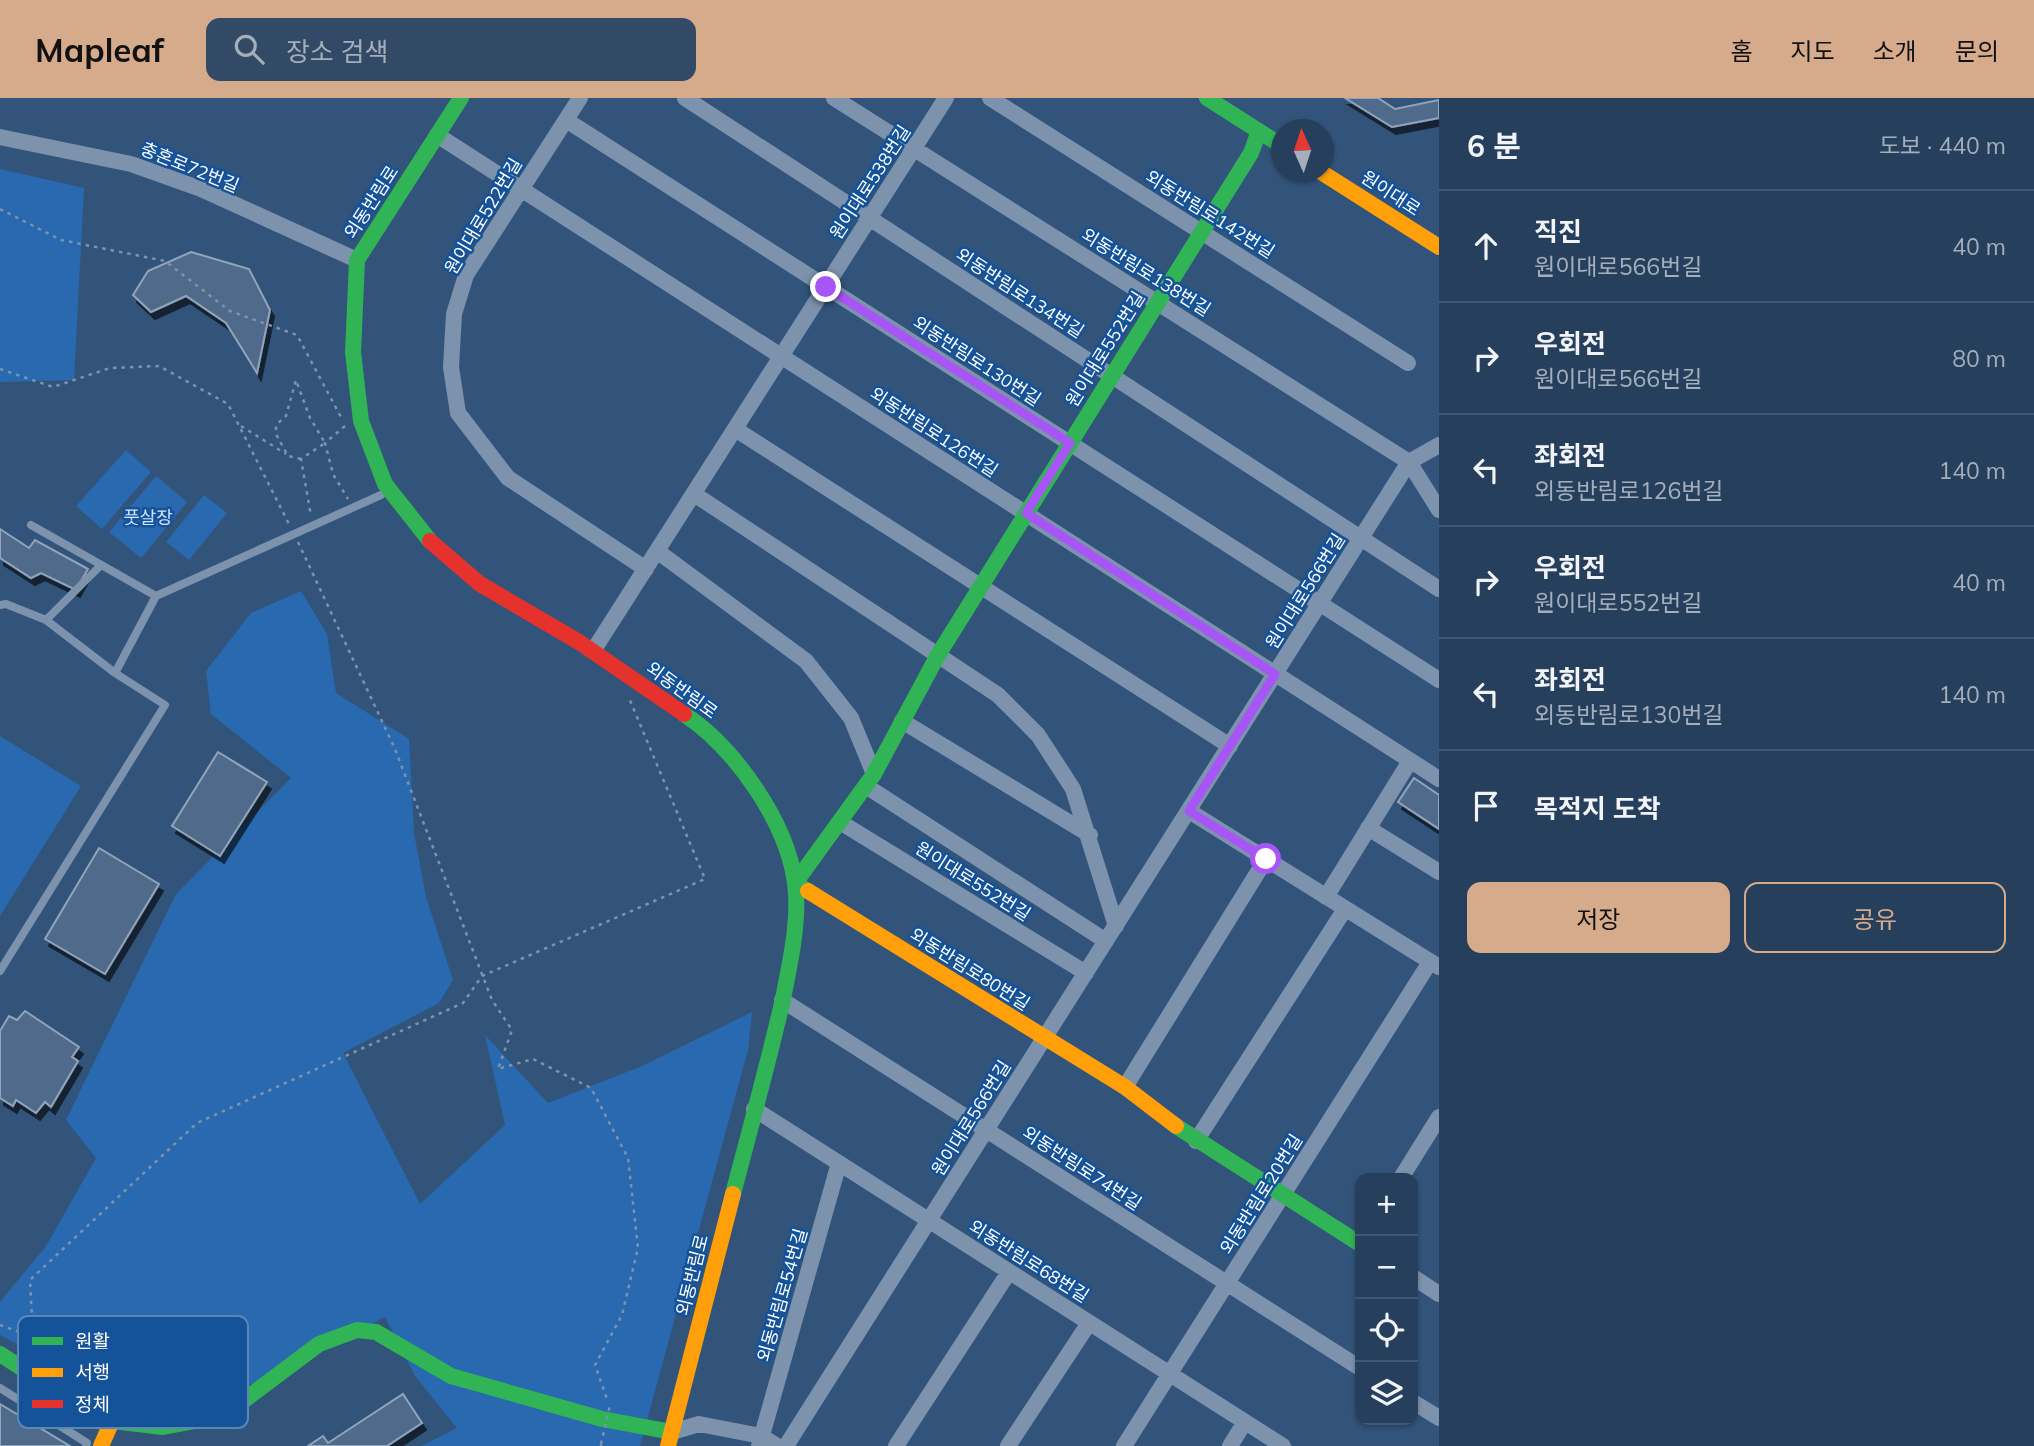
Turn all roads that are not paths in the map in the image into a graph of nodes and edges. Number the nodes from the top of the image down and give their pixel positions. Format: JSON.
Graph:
{"nodes":[{"id":1,"x":461,"y":98,"type":"edge"},
{"id":2,"x":580,"y":98,"type":"edge"},
{"id":3,"x":685,"y":98,"type":"edge"},
{"id":4,"x":834,"y":98,"type":"edge"},
{"id":5,"x":946,"y":98,"type":"edge"},
{"id":6,"x":990,"y":98,"type":"edge"},
{"id":7,"x":1207,"y":98,"type":"edge"},
{"id":8,"x":566,"y":120,"type":"junction"},
{"id":9,"x":1259,"y":131,"type":"junction"},
{"id":10,"x":437,"y":135,"type":"junction"},
{"id":11,"x":0,"y":137,"type":"edge"},
{"id":12,"x":1271,"y":139,"type":"edge"},
{"id":13,"x":914,"y":149,"type":"junction"},
{"id":14,"x":1334,"y":180,"type":"edge"},
{"id":15,"x":520,"y":189,"type":"junction"},
{"id":16,"x":870,"y":218,"type":"junction"},
{"id":17,"x":1201,"y":232,"type":"junction"},
{"id":18,"x":1439,"y":247,"type":"edge"},
{"id":19,"x":357,"y":260,"type":"junction"},
{"id":20,"x":826,"y":287,"type":"junction"},
{"id":21,"x":1157,"y":302,"type":"junction"},
{"id":22,"x":781,"y":356,"type":"junction"},
{"id":23,"x":1408,"y":363,"type":"dead end"},
{"id":24,"x":1112,"y":376,"type":"junction"},
{"id":25,"x":735,"y":429,"type":"junction"},
{"id":26,"x":1070,"y":443,"type":"junction"},
{"id":27,"x":1439,"y":445,"type":"edge"},
{"id":28,"x":1409,"y":462,"type":"junction"},
{"id":29,"x":694,"y":494,"type":"junction"},
{"id":30,"x":381,"y":495,"type":"dead end"},
{"id":31,"x":1439,"y":510,"type":"edge"},
{"id":32,"x":1026,"y":513,"type":"junction"},
{"id":33,"x":31,"y":525,"type":"dead end"},
{"id":34,"x":1361,"y":538,"type":"junction"},
{"id":35,"x":657,"y":551,"type":"junction"},
{"id":36,"x":101,"y":565,"type":"junction"},
{"id":37,"x":646,"y":569,"type":"junction"},
{"id":38,"x":980,"y":586,"type":"junction"},
{"id":39,"x":1439,"y":589,"type":"edge"},
{"id":40,"x":156,"y":596,"type":"junction"},
{"id":41,"x":1320,"y":603,"type":"junction"},
{"id":42,"x":0,"y":605,"type":"edge"},
{"id":43,"x":46,"y":620,"type":"junction"},
{"id":44,"x":593,"y":651,"type":"junction"},
{"id":45,"x":938,"y":655,"type":"junction"},
{"id":46,"x":115,"y":673,"type":"junction"},
{"id":47,"x":1275,"y":674,"type":"junction"},
{"id":48,"x":1439,"y":680,"type":"edge"},
{"id":49,"x":902,"y":721,"type":"junction"},
{"id":50,"x":1230,"y":746,"type":"junction"},
{"id":51,"x":1410,"y":761,"type":"junction"},
{"id":52,"x":1439,"y":779,"type":"edge"},
{"id":53,"x":870,"y":780,"type":"junction"},
{"id":54,"x":1189,"y":811,"type":"junction"},
{"id":55,"x":840,"y":822,"type":"junction"},
{"id":56,"x":1368,"y":828,"type":"junction"},
{"id":57,"x":1090,"y":835,"type":"junction"},
{"id":58,"x":1266,"y":859,"type":"junction"},
{"id":59,"x":1439,"y":872,"type":"edge"},
{"id":60,"x":795,"y":883,"type":"junction"},
{"id":61,"x":1326,"y":897,"type":"junction"},
{"id":62,"x":1345,"y":909,"type":"junction"},
{"id":63,"x":1115,"y":926,"type":"junction"},
{"id":64,"x":1106,"y":941,"type":"junction"},
{"id":65,"x":1434,"y":965,"type":"edge"},
{"id":66,"x":1,"y":966,"type":"edge"},
{"id":67,"x":1086,"y":973,"type":"junction"},
{"id":68,"x":782,"y":1000,"type":"junction"},
{"id":69,"x":1043,"y":1038,"type":"junction"},
{"id":70,"x":1125,"y":1087,"type":"junction"},
{"id":71,"x":754,"y":1109,"type":"junction"},
{"id":72,"x":1439,"y":1117,"type":"edge"},
{"id":73,"x":987,"y":1130,"type":"junction"},
{"id":74,"x":1196,"y":1141,"type":"junction"},
{"id":75,"x":839,"y":1163,"type":"junction"},
{"id":76,"x":1404,"y":1173,"type":"edge"},
{"id":77,"x":1283,"y":1195,"type":"junction"},
{"id":78,"x":930,"y":1221,"type":"junction"},
{"id":79,"x":1355,"y":1241,"type":"edge"},
{"id":80,"x":1009,"y":1272,"type":"junction"},
{"id":81,"x":1418,"y":1280,"type":"edge"},
{"id":82,"x":1227,"y":1283,"type":"junction"},
{"id":83,"x":1439,"y":1294,"type":"edge"},
{"id":84,"x":1089,"y":1323,"type":"junction"},
{"id":85,"x":0,"y":1353,"type":"edge"},
{"id":86,"x":18,"y":1365,"type":"edge"},
{"id":87,"x":1355,"y":1365,"type":"edge"},
{"id":88,"x":1170,"y":1374,"type":"junction"},
{"id":89,"x":0,"y":1388,"type":"edge"},
{"id":90,"x":248,"y":1397,"type":"edge"},
{"id":91,"x":18,"y":1399,"type":"edge"},
{"id":92,"x":1418,"y":1405,"type":"edge"},
{"id":93,"x":1439,"y":1418,"type":"edge"},
{"id":94,"x":1245,"y":1422,"type":"junction"},
{"id":95,"x":63,"y":1428,"type":"edge"},
{"id":96,"x":109,"y":1428,"type":"edge"},
{"id":97,"x":670,"y":1439,"type":"edge"},
{"id":98,"x":760,"y":1441,"type":"edge"},
{"id":99,"x":86,"y":1446,"type":"edge"},
{"id":100,"x":101,"y":1446,"type":"edge"},
{"id":101,"x":777,"y":1446,"type":"edge"},
{"id":102,"x":786,"y":1446,"type":"edge"},
{"id":103,"x":896,"y":1446,"type":"edge"},
{"id":104,"x":1008,"y":1446,"type":"edge"},
{"id":105,"x":1124,"y":1446,"type":"edge"},
{"id":106,"x":1230,"y":1446,"type":"edge"},
{"id":107,"x":1283,"y":1446,"type":"edge"}],
"edges":[{"from":1,"to":10,"type":"street","name":"외동반림로"},
{"from":2,"to":8,"type":"street","name":"원이대로522번길"},
{"from":3,"to":16,"type":"street","name":"외동반림로134번길"},
{"from":4,"to":13,"type":"street","name":"외동반림로138번길"},
{"from":5,"to":13,"type":"street","name":"원이대로538번길"},
{"from":6,"to":17,"type":"street","name":"외동반림로142번길"},
{"from":7,"to":9,"type":"street"},
{"from":8,"to":15,"type":"street","name":"원이대로522번길"},
{"from":8,"to":20,"type":"street","name":"외동반림로130번길"},
{"from":9,"to":12,"type":"street"},
{"from":9,"to":17,"type":"street","name":"원이대로552번길"},
{"from":10,"to":15,"type":"street","name":"외동반림로126번길"},
{"from":10,"to":19,"type":"street","name":"외동반림로"},
{"from":11,"to":19,"type":"street","name":"충혼로72번길"},
{"from":13,"to":16,"type":"street","name":"원이대로538번길"},
{"from":13,"to":21,"type":"street","name":"외동반림로138번길"},
{"from":14,"to":18,"type":"street","name":"원이대로"},
{"from":15,"to":22,"type":"street","name":"외동반림로126번길"},
{"from":15,"to":37,"type":"street","name":"원이대로522번길"},
{"from":16,"to":20,"type":"street","name":"원이대로538번길"},
{"from":16,"to":24,"type":"street","name":"외동반림로134번길"},
{"from":17,"to":21,"type":"street","name":"원이대로552번길"},
{"from":17,"to":23,"type":"street","name":"외동반림로142번길"},
{"from":19,"to":44,"type":"street","name":"외동반림로"},
{"from":20,"to":22,"type":"street","name":"원이대로538번길"},
{"from":20,"to":26,"type":"street","name":"외동반림로130번길"},
{"from":21,"to":24,"type":"street","name":"원이대로552번길"},
{"from":21,"to":28,"type":"street","name":"외동반림로138번길"},
{"from":22,"to":25,"type":"street","name":"원이대로538번길"},
{"from":22,"to":32,"type":"street","name":"외동반림로126번길"},
{"from":24,"to":26,"type":"street","name":"원이대로552번길"},
{"from":24,"to":34,"type":"street","name":"외동반림로134번길"},
{"from":25,"to":29,"type":"street","name":"원이대로538번길"},
{"from":25,"to":38,"type":"street"},
{"from":26,"to":32,"type":"street","name":"원이대로552번길"},
{"from":26,"to":41,"type":"street","name":"외동반림로130번길"},
{"from":27,"to":28,"type":"street"},
{"from":28,"to":31,"type":"street","name":"외동반림로138번길"},
{"from":28,"to":34,"type":"street","name":"원이대로566번길"},
{"from":29,"to":35,"type":"street","name":"원이대로538번길"},
{"from":29,"to":45,"type":"street"},
{"from":30,"to":40,"type":"lane"},
{"from":32,"to":38,"type":"street","name":"원이대로552번길"},
{"from":32,"to":47,"type":"street","name":"외동반림로126번길"},
{"from":33,"to":36,"type":"lane"},
{"from":34,"to":39,"type":"street","name":"외동반림로134번길"},
{"from":34,"to":41,"type":"street","name":"원이대로566번길"},
{"from":35,"to":37,"type":"street","name":"원이대로538번길"},
{"from":35,"to":53,"type":"street"},
{"from":36,"to":40,"type":"lane"},
{"from":36,"to":43,"type":"lane"},
{"from":37,"to":44,"type":"street","name":"원이대로538번길"},
{"from":38,"to":45,"type":"street","name":"원이대로552번길"},
{"from":38,"to":50,"type":"street"},
{"from":40,"to":46,"type":"lane"},
{"from":41,"to":47,"type":"street","name":"원이대로566번길"},
{"from":41,"to":48,"type":"street","name":"외동반림로130번길"},
{"from":42,"to":43,"type":"lane"},
{"from":43,"to":46,"type":"lane"},
{"from":44,"to":60,"type":"street","name":"외동반림로"},
{"from":45,"to":49,"type":"street","name":"원이대로552번길"},
{"from":45,"to":57,"type":"street"},
{"from":46,"to":66,"type":"lane"},
{"from":47,"to":50,"type":"street","name":"원이대로566번길"},
{"from":47,"to":51,"type":"street","name":"외동반림로126번길"},
{"from":49,"to":53,"type":"street","name":"원이대로552번길"},
{"from":49,"to":57,"type":"street"},
{"from":50,"to":54,"type":"street","name":"원이대로566번길"},
{"from":51,"to":52,"type":"street","name":"외동반림로126번길"},
{"from":51,"to":56,"type":"street"},
{"from":53,"to":55,"type":"street","name":"원이대로552번길"},
{"from":53,"to":64,"type":"street","name":"원이대로552번길"},
{"from":54,"to":58,"type":"street"},
{"from":54,"to":63,"type":"street","name":"원이대로566번길"},
{"from":55,"to":60,"type":"street","name":"원이대로552번길"},
{"from":55,"to":67,"type":"street","name":"원이대로552번길"},
{"from":56,"to":59,"type":"street"},
{"from":56,"to":61,"type":"street"},
{"from":57,"to":63,"type":"street"},
{"from":58,"to":61,"type":"street"},
{"from":58,"to":70,"type":"street"},
{"from":60,"to":68,"type":"street","name":"외동반림로"},
{"from":60,"to":69,"type":"street","name":"외동반림로80번길"},
{"from":61,"to":62,"type":"street"},
{"from":62,"to":65,"type":"street"},
{"from":62,"to":74,"type":"street"},
{"from":63,"to":64,"type":"street","name":"원이대로566번길"},
{"from":64,"to":67,"type":"street","name":"원이대로566번길"},
{"from":65,"to":77,"type":"street","name":"외동반림로20번길"},
{"from":67,"to":69,"type":"street","name":"원이대로566번길"},
{"from":68,"to":71,"type":"street","name":"외동반림로"},
{"from":68,"to":73,"type":"street","name":"외동반림로74번길"},
{"from":69,"to":70,"type":"street","name":"외동반림로80번길"},
{"from":69,"to":73,"type":"street","name":"원이대로566번길"},
{"from":70,"to":74,"type":"street","name":"외동반림로80번길"},
{"from":71,"to":75,"type":"street","name":"외동반림로68번길"},
{"from":71,"to":97,"type":"street","name":"외동반림로"},
{"from":72,"to":76,"type":"street"},
{"from":73,"to":78,"type":"street","name":"원이대로566번길"},
{"from":73,"to":82,"type":"street","name":"외동반림로74번길"},
{"from":74,"to":77,"type":"street","name":"외동반림로80번길"},
{"from":75,"to":78,"type":"street","name":"외동반림로68번길"},
{"from":75,"to":98,"type":"street","name":"외동반림로54번길"},
{"from":77,"to":79,"type":"street","name":"외동반림로80번길"},
{"from":77,"to":82,"type":"street","name":"외동반림로20번길"},
{"from":78,"to":80,"type":"street","name":"외동반림로68번길"},
{"from":78,"to":102,"type":"street","name":"원이대로566번길"},
{"from":80,"to":84,"type":"street","name":"외동반림로68번길"},
{"from":80,"to":103,"type":"street"},
{"from":81,"to":83,"type":"street"},
{"from":82,"to":87,"type":"street","name":"외동반림로74번길"},
{"from":82,"to":88,"type":"street","name":"외동반림로20번길"},
{"from":84,"to":88,"type":"street","name":"외동반림로68번길"},
{"from":84,"to":104,"type":"street"},
{"from":85,"to":86,"type":"street"},
{"from":88,"to":94,"type":"street","name":"외동반림로68번길"},
{"from":88,"to":105,"type":"street","name":"외동반림로20번길"},
{"from":89,"to":91,"type":"lane"},
{"from":90,"to":97,"type":"street"},
{"from":92,"to":93,"type":"street"},
{"from":94,"to":106,"type":"street"},
{"from":94,"to":107,"type":"street","name":"외동반림로68번길"},
{"from":95,"to":99,"type":"lane"},
{"from":96,"to":100,"type":"street"},
{"from":97,"to":98,"type":"street"},
{"from":98,"to":101,"type":"street"}]}
